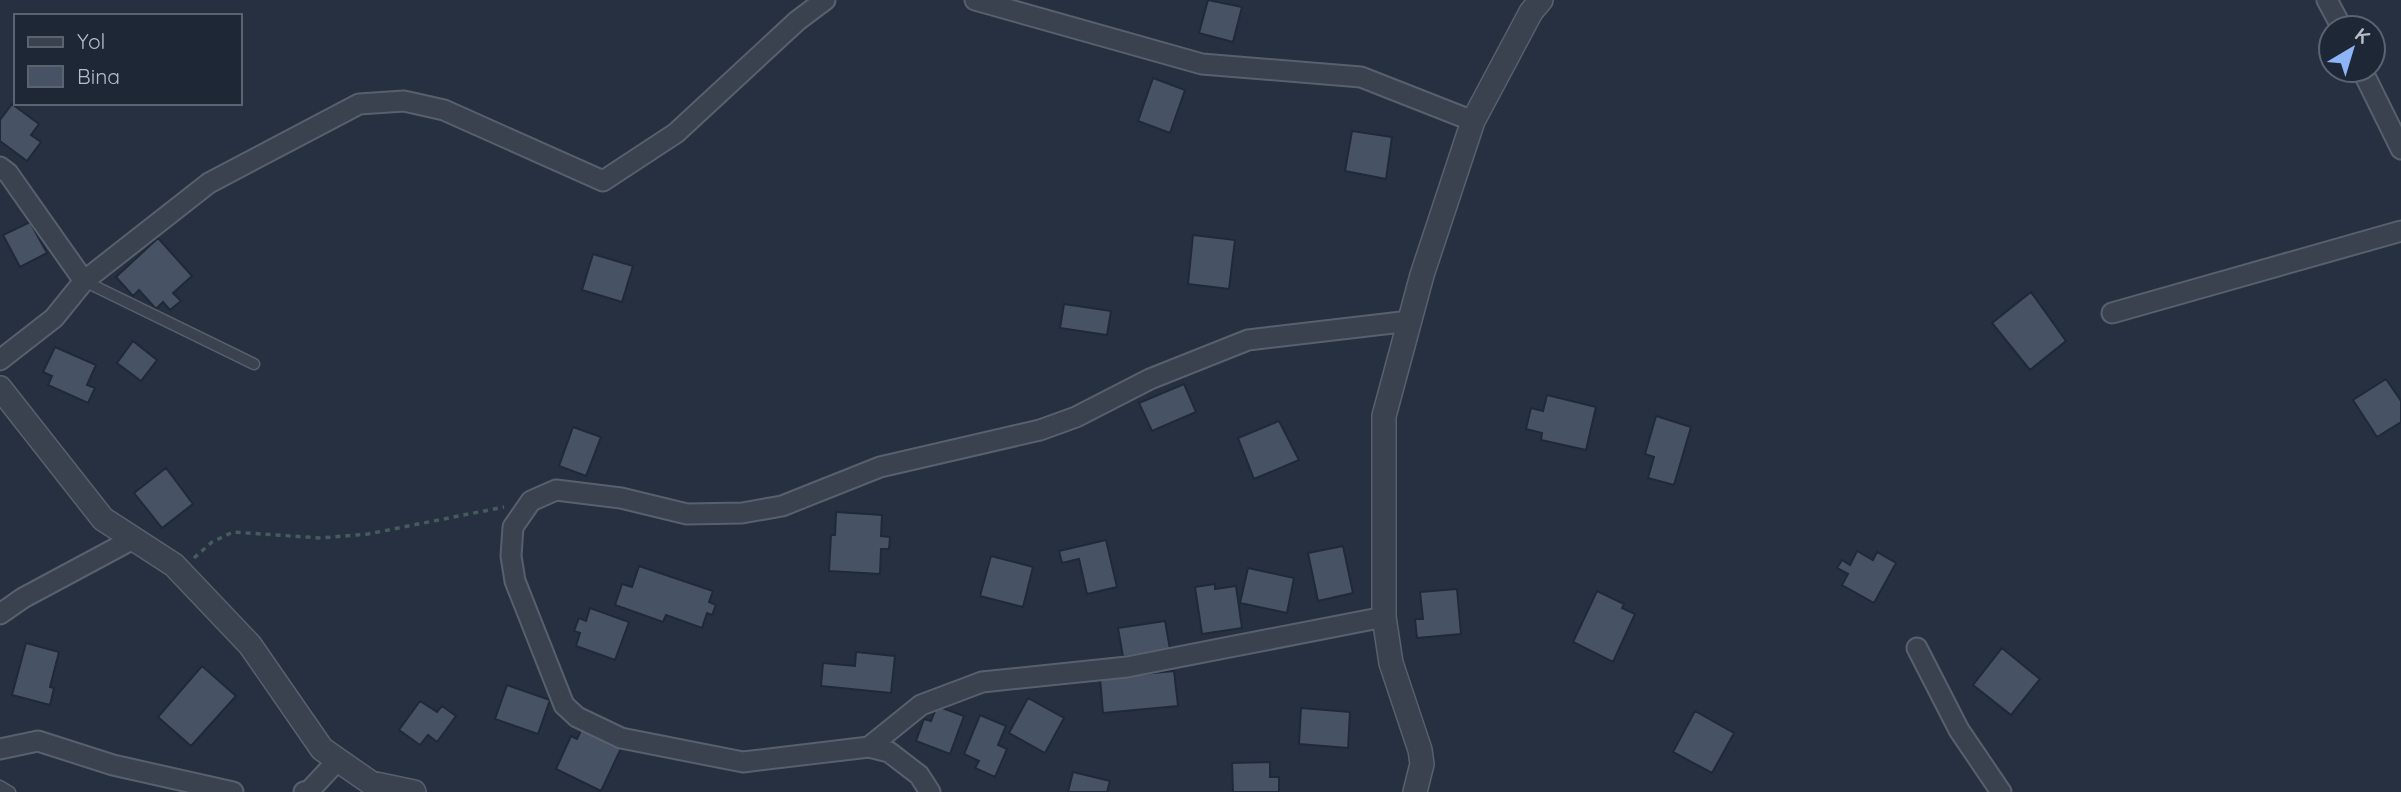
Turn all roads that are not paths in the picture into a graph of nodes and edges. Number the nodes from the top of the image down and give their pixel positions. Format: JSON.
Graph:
{"nodes":[{"id":1,"x":825,"y":0,"type":"edge"},
{"id":2,"x":975,"y":0,"type":"edge"},
{"id":3,"x":1541,"y":0,"type":"edge"},
{"id":4,"x":2369,"y":84,"type":"edge"},
{"id":5,"x":1472,"y":121,"type":"junction"},
{"id":6,"x":2401,"y":149,"type":"edge"},
{"id":7,"x":0,"y":167,"type":"edge"},
{"id":8,"x":2401,"y":231,"type":"edge"},
{"id":9,"x":84,"y":281,"type":"junction"},
{"id":10,"x":2112,"y":313,"type":"dead end"},
{"id":11,"x":1410,"y":321,"type":"junction"},
{"id":12,"x":0,"y":360,"type":"edge"},
{"id":13,"x":254,"y":364,"type":"dead end"},
{"id":14,"x":0,"y":388,"type":"edge"},
{"id":15,"x":133,"y":539,"type":"junction"},
{"id":16,"x":0,"y":614,"type":"edge"},
{"id":17,"x":1384,"y":617,"type":"junction"},
{"id":18,"x":1917,"y":648,"type":"dead end"},
{"id":19,"x":869,"y":747,"type":"junction"},
{"id":20,"x":0,"y":749,"type":"edge"},
{"id":21,"x":338,"y":760,"type":"junction"},
{"id":22,"x":0,"y":786,"type":"edge"},
{"id":23,"x":369,"y":787,"type":"edge"},
{"id":24,"x":10,"y":792,"type":"edge"},
{"id":25,"x":233,"y":792,"type":"edge"},
{"id":26,"x":304,"y":792,"type":"edge"},
{"id":27,"x":414,"y":792,"type":"edge"},
{"id":28,"x":930,"y":792,"type":"edge"},
{"id":29,"x":1415,"y":792,"type":"edge"},
{"id":30,"x":2001,"y":792,"type":"edge"}],
"edges":[{"from":1,"to":9,"type":"street"},
{"from":2,"to":5,"type":"street"},
{"from":3,"to":5,"type":"street"},
{"from":4,"to":6,"type":"street"},
{"from":5,"to":11,"type":"street"},
{"from":7,"to":9,"type":"street"},
{"from":8,"to":10,"type":"street"},
{"from":9,"to":12,"type":"street"},
{"from":9,"to":13,"type":"lane"},
{"from":11,"to":17,"type":"street"},
{"from":11,"to":19,"type":"street"},
{"from":14,"to":15,"type":"street"},
{"from":15,"to":16,"type":"street"},
{"from":15,"to":21,"type":"street"},
{"from":17,"to":19,"type":"street"},
{"from":17,"to":29,"type":"street"},
{"from":18,"to":30,"type":"street"},
{"from":19,"to":28,"type":"street"},
{"from":20,"to":25,"type":"street"},
{"from":21,"to":23,"type":"street"},
{"from":21,"to":26,"type":"street"},
{"from":22,"to":24,"type":"lane"},
{"from":23,"to":27,"type":"street"}]}
